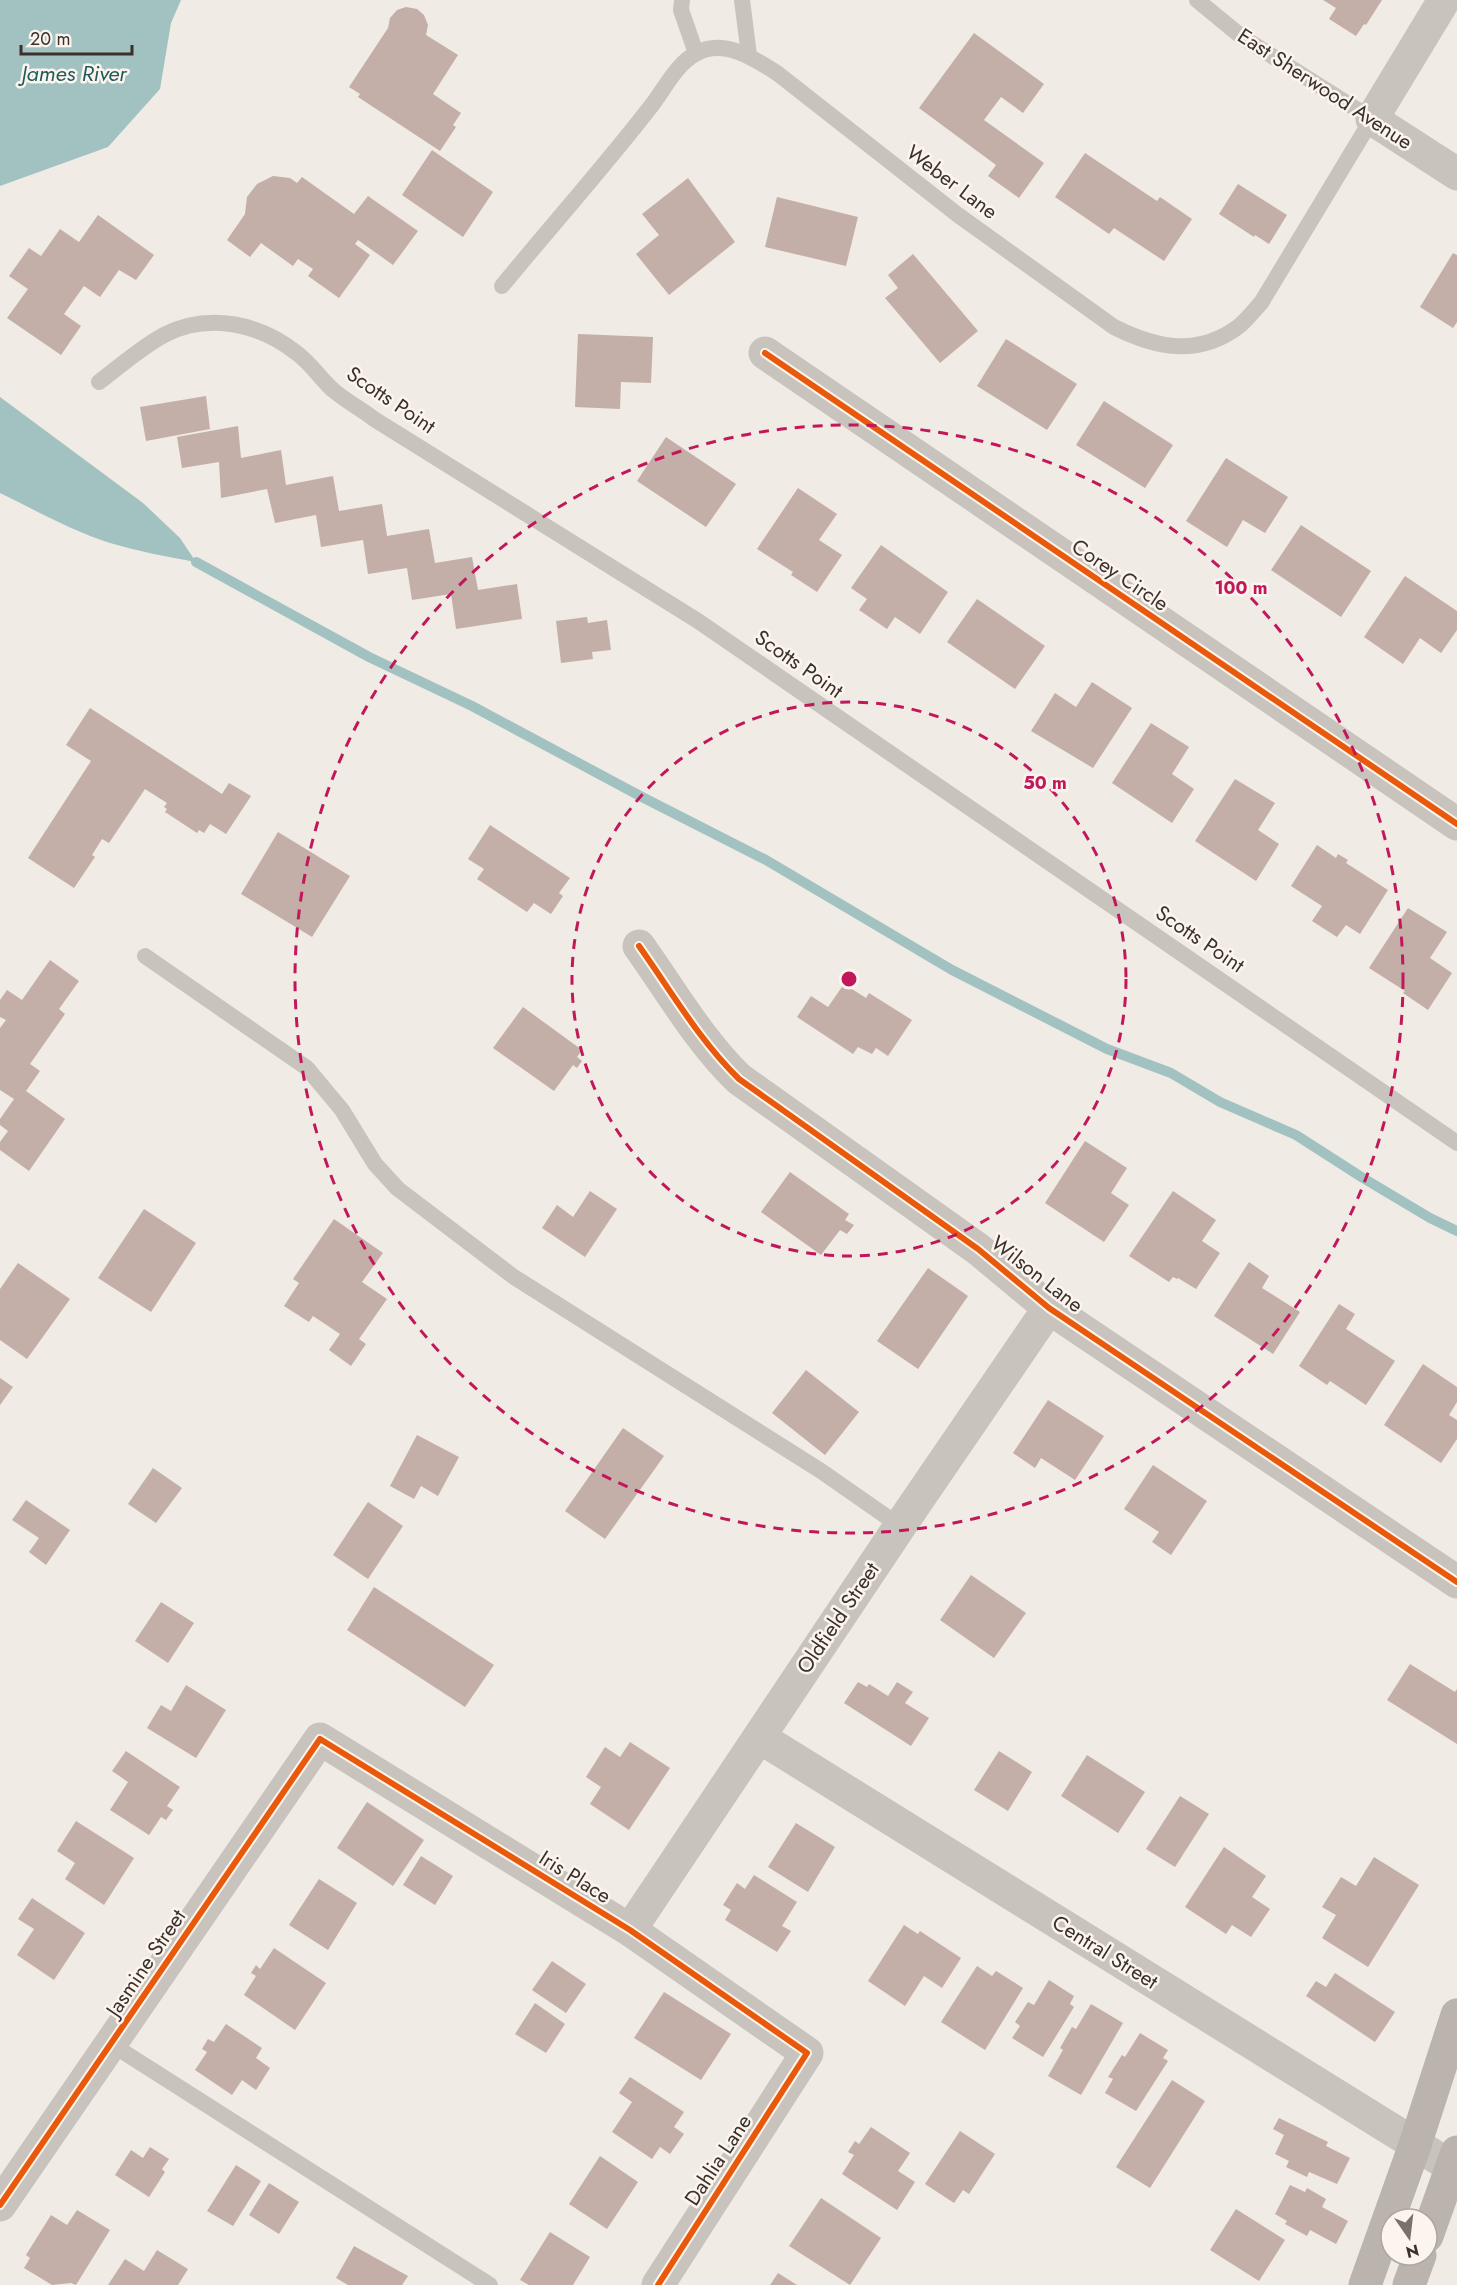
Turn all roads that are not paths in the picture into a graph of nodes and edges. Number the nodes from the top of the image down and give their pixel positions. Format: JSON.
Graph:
{"nodes":[{"id":1,"x":682,"y":0,"type":"edge"},
{"id":2,"x":742,"y":0,"type":"edge"},
{"id":3,"x":1197,"y":0,"type":"edge"},
{"id":4,"x":1444,"y":0,"type":"edge"},
{"id":5,"x":696,"y":53,"type":"junction"},
{"id":6,"x":749,"y":55,"type":"junction"},
{"id":7,"x":1372,"y":119,"type":"junction"},
{"id":8,"x":1457,"y":174,"type":"edge"},
{"id":9,"x":502,"y":286,"type":"dead end"},
{"id":10,"x":765,"y":353,"type":"dead end"},
{"id":11,"x":99,"y":382,"type":"dead end"},
{"id":12,"x":1457,"y":824,"type":"edge"},
{"id":13,"x":639,"y":946,"type":"dead end"},
{"id":14,"x":145,"y":956,"type":"dead end"},
{"id":15,"x":1457,"y":1143,"type":"edge"},
{"id":16,"x":1049,"y":1308,"type":"junction"},
{"id":17,"x":900,"y":1526,"type":"junction"},
{"id":18,"x":1457,"y":1582,"type":"edge"},
{"id":19,"x":759,"y":1737,"type":"junction"},
{"id":20,"x":320,"y":1739,"type":"joint"},
{"id":21,"x":630,"y":1930,"type":"junction"},
{"id":22,"x":1457,"y":2015,"type":"edge"},
{"id":23,"x":111,"y":2044,"type":"junction"},
{"id":24,"x":807,"y":2053,"type":"joint"},
{"id":25,"x":1415,"y":2145,"type":"junction"},
{"id":26,"x":1454,"y":2159,"type":"edge"},
{"id":27,"x":0,"y":2205,"type":"edge"},
{"id":28,"x":1437,"y":2207,"type":"edge"},
{"id":29,"x":1416,"y":2267,"type":"edge"},
{"id":30,"x":490,"y":2285,"type":"edge"},
{"id":31,"x":658,"y":2285,"type":"edge"},
{"id":32,"x":1365,"y":2285,"type":"edge"},
{"id":33,"x":1409,"y":2285,"type":"edge"}],
"edges":[{"from":1,"to":5,"type":"lane"},
{"from":2,"to":6,"type":"lane"},
{"from":3,"to":7,"type":"lane","name":"East Sherwood Avenue"},
{"from":4,"to":7,"type":"street"},
{"from":5,"to":6,"type":"lane","name":"Weber Lane"},
{"from":5,"to":9,"type":"lane"},
{"from":6,"to":7,"type":"lane","name":"Weber Lane"},
{"from":7,"to":8,"type":"street","name":"East Sherwood Avenue"},
{"from":10,"to":12,"type":"street","name":"Corey Circle"},
{"from":11,"to":15,"type":"lane","name":"Scotts Point"},
{"from":13,"to":16,"type":"street","name":"Wilson Lane"},
{"from":14,"to":17,"type":"lane"},
{"from":16,"to":17,"type":"street","name":"Oldfield Street"},
{"from":16,"to":18,"type":"street","name":"Wilson Lane"},
{"from":17,"to":19,"type":"street","name":"Oldfield Street"},
{"from":19,"to":21,"type":"street","name":"Oldfield Street"},
{"from":19,"to":25,"type":"street","name":"Central Street"},
{"from":20,"to":21,"type":"street","name":"Iris Place"},
{"from":20,"to":23,"type":"street","name":"Jasmine Street"},
{"from":21,"to":24,"type":"street","name":"Iris Place"},
{"from":22,"to":25,"type":"main road"},
{"from":23,"to":27,"type":"street","name":"Jasmine Street"},
{"from":23,"to":30,"type":"lane"},
{"from":24,"to":31,"type":"street","name":"Dahlia Lane"},
{"from":25,"to":26,"type":"street","name":"Central Street"},
{"from":25,"to":32,"type":"main road"},
{"from":26,"to":28,"type":"main road"},
{"from":29,"to":33,"type":"main road"}]}
